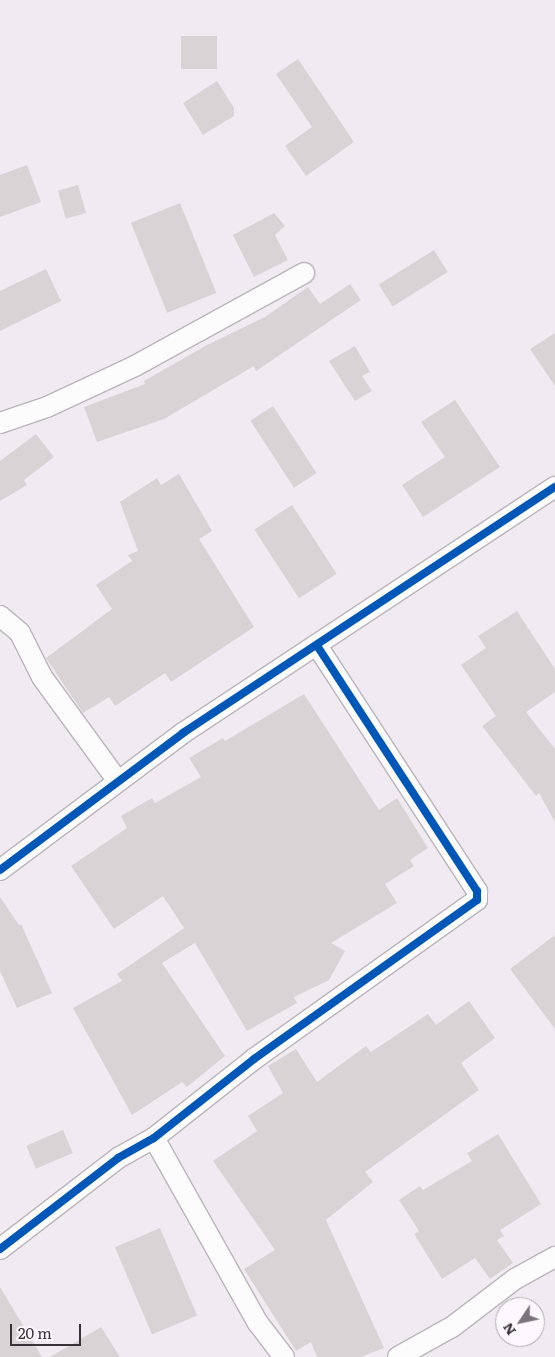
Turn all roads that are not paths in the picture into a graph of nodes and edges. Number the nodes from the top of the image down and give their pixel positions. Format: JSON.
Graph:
{"nodes":[{"id":1,"x":304,"y":273,"type":"dead end"},
{"id":2,"x":0,"y":422,"type":"edge"},
{"id":3,"x":555,"y":487,"type":"edge"},
{"id":4,"x":0,"y":616,"type":"edge"},
{"id":5,"x":318,"y":647,"type":"junction"},
{"id":6,"x":117,"y":780,"type":"junction"},
{"id":7,"x":0,"y":870,"type":"edge"},
{"id":8,"x":154,"y":1138,"type":"junction"},
{"id":9,"x":0,"y":1249,"type":"edge"},
{"id":10,"x":555,"y":1257,"type":"edge"},
{"id":11,"x":284,"y":1357,"type":"edge"},
{"id":12,"x":398,"y":1357,"type":"edge"}],
"edges":[{"from":1,"to":2,"type":"street"},
{"from":3,"to":5,"type":"street"},
{"from":4,"to":6,"type":"street"},
{"from":5,"to":6,"type":"street"},
{"from":5,"to":8,"type":"street"},
{"from":6,"to":7,"type":"street"},
{"from":8,"to":9,"type":"street"},
{"from":8,"to":11,"type":"street"},
{"from":10,"to":12,"type":"street"}]}
